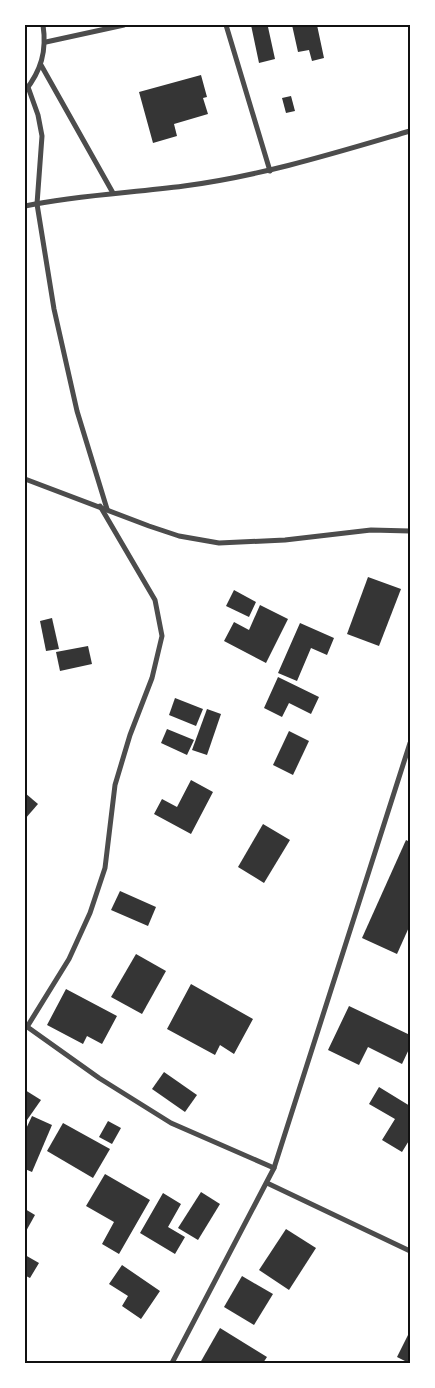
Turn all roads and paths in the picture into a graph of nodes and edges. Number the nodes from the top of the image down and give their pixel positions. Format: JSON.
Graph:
{"nodes":[{"id":1,"x":42,"y":25,"type":"edge"},
{"id":2,"x":124,"y":25,"type":"edge"},
{"id":3,"x":226,"y":25,"type":"edge"},
{"id":4,"x":46,"y":42,"type":"junction"},
{"id":5,"x":41,"y":65,"type":"junction"},
{"id":6,"x":27,"y":89,"type":"edge"},
{"id":7,"x":410,"y":131,"type":"edge"},
{"id":8,"x":270,"y":171,"type":"junction"},
{"id":9,"x":113,"y":193,"type":"junction"},
{"id":10,"x":37,"y":204,"type":"junction"},
{"id":11,"x":25,"y":206,"type":"edge"},
{"id":12,"x":25,"y":479,"type":"edge"},
{"id":13,"x":100,"y":506,"type":"junction"},
{"id":14,"x":107,"y":509,"type":"junction"},
{"id":15,"x":410,"y":531,"type":"edge"},
{"id":16,"x":410,"y":743,"type":"edge"},
{"id":17,"x":26,"y":1026,"type":"edge"},
{"id":18,"x":274,"y":1168,"type":"junction"},
{"id":19,"x":267,"y":1183,"type":"junction"},
{"id":20,"x":410,"y":1252,"type":"edge"},
{"id":21,"x":172,"y":1363,"type":"edge"}],
"edges":[{"from":1,"to":4,"type":"street"},
{"from":2,"to":4,"type":"street"},
{"from":3,"to":8,"type":"street"},
{"from":4,"to":5,"type":"street"},
{"from":5,"to":6,"type":"street"},
{"from":5,"to":9,"type":"street"},
{"from":6,"to":10,"type":"street"},
{"from":7,"to":8,"type":"street"},
{"from":8,"to":9,"type":"street"},
{"from":9,"to":10,"type":"street"},
{"from":10,"to":11,"type":"street"},
{"from":10,"to":14,"type":"street"},
{"from":12,"to":13,"type":"street"},
{"from":13,"to":14,"type":"street"},
{"from":13,"to":17,"type":"street"},
{"from":14,"to":15,"type":"street"},
{"from":16,"to":18,"type":"street"},
{"from":17,"to":18,"type":"street"},
{"from":18,"to":19,"type":"street"},
{"from":19,"to":20,"type":"street"},
{"from":19,"to":21,"type":"street"}]}
